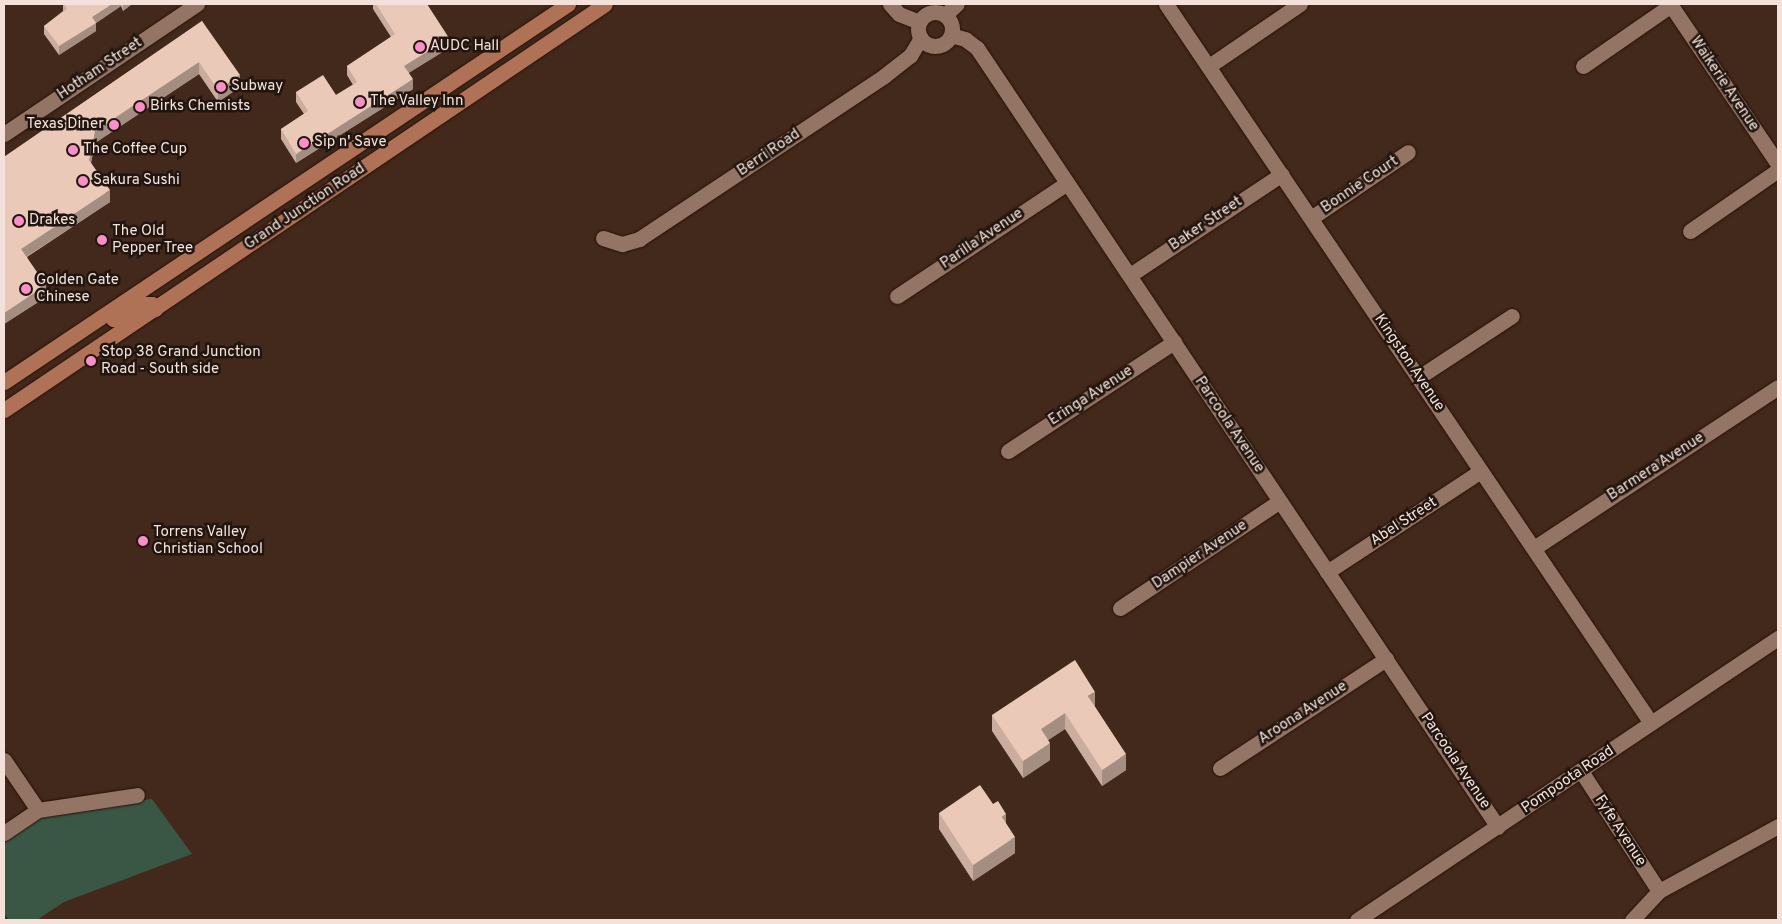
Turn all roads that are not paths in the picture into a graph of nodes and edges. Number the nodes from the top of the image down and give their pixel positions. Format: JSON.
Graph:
{"nodes":[{"id":1,"x":196,"y":4,"type":"edge"},
{"id":2,"x":568,"y":4,"type":"edge"},
{"id":3,"x":605,"y":4,"type":"edge"},
{"id":4,"x":890,"y":4,"type":"edge"},
{"id":5,"x":957,"y":4,"type":"edge"},
{"id":6,"x":1166,"y":4,"type":"edge"},
{"id":7,"x":1300,"y":4,"type":"edge"},
{"id":8,"x":1671,"y":4,"type":"edge"},
{"id":9,"x":946,"y":15,"type":"junction"},
{"id":10,"x":920,"y":22,"type":"junction"},
{"id":11,"x":951,"y":35,"type":"junction"},
{"id":12,"x":922,"y":38,"type":"junction"},
{"id":13,"x":1209,"y":66,"type":"junction"},
{"id":14,"x":1583,"y":66,"type":"dead end"},
{"id":15,"x":394,"y":120,"type":"junction"},
{"id":16,"x":4,"y":134,"type":"edge"},
{"id":17,"x":406,"y":139,"type":"junction"},
{"id":18,"x":1408,"y":152,"type":"dead end"},
{"id":19,"x":1778,"y":164,"type":"edge"},
{"id":20,"x":1778,"y":170,"type":"edge"},
{"id":21,"x":1282,"y":174,"type":"junction"},
{"id":22,"x":1067,"y":183,"type":"junction"},
{"id":23,"x":1311,"y":218,"type":"junction"},
{"id":24,"x":277,"y":226,"type":"junction"},
{"id":25,"x":236,"y":227,"type":"junction"},
{"id":26,"x":1690,"y":231,"type":"dead end"},
{"id":27,"x":603,"y":238,"type":"dead end"},
{"id":28,"x":202,"y":251,"type":"junction"},
{"id":29,"x":1130,"y":275,"type":"junction"},
{"id":30,"x":200,"y":278,"type":"junction"},
{"id":31,"x":897,"y":296,"type":"dead end"},
{"id":32,"x":155,"y":309,"type":"junction"},
{"id":33,"x":1512,"y":316,"type":"dead end"},
{"id":34,"x":88,"y":328,"type":"junction"},
{"id":35,"x":1174,"y":342,"type":"junction"},
{"id":36,"x":1419,"y":377,"type":"junction"},
{"id":37,"x":4,"y":382,"type":"edge"},
{"id":38,"x":1778,"y":387,"type":"edge"},
{"id":39,"x":4,"y":410,"type":"edge"},
{"id":40,"x":1008,"y":451,"type":"dead end"},
{"id":41,"x":1481,"y":471,"type":"junction"},
{"id":42,"x":1280,"y":501,"type":"junction"},
{"id":43,"x":1534,"y":548,"type":"junction"},
{"id":44,"x":1327,"y":572,"type":"junction"},
{"id":45,"x":1120,"y":608,"type":"dead end"},
{"id":46,"x":1778,"y":638,"type":"edge"},
{"id":47,"x":1386,"y":659,"type":"junction"},
{"id":48,"x":1651,"y":723,"type":"junction"},
{"id":49,"x":4,"y":760,"type":"edge"},
{"id":50,"x":1220,"y":768,"type":"dead end"},
{"id":51,"x":1581,"y":771,"type":"junction"},
{"id":52,"x":137,"y":795,"type":"dead end"},
{"id":53,"x":38,"y":810,"type":"junction"},
{"id":54,"x":1498,"y":826,"type":"junction"},
{"id":55,"x":1778,"y":826,"type":"edge"},
{"id":56,"x":4,"y":833,"type":"edge"},
{"id":57,"x":1659,"y":891,"type":"junction"},
{"id":58,"x":1357,"y":920,"type":"edge"},
{"id":59,"x":1632,"y":920,"type":"edge"}],
"edges":[{"from":1,"to":16,"type":"street","name":"Hotham Street"},
{"from":2,"to":15,"type":"main road","name":"Grand Junction Road"},
{"from":3,"to":17,"type":"main road","name":"Grand Junction Road"},
{"from":4,"to":10,"type":"street"},
{"from":5,"to":9,"type":"street"},
{"from":6,"to":13,"type":"street","name":"Kingston Avenue"},
{"from":7,"to":13,"type":"street"},
{"from":8,"to":14,"type":"street"},
{"from":8,"to":19,"type":"street","name":"Waikerie Avenue"},
{"from":9,"to":10,"type":"street"},
{"from":9,"to":11,"type":"street"},
{"from":10,"to":12,"type":"street"},
{"from":11,"to":12,"type":"street"},
{"from":11,"to":22,"type":"street","name":"Parcoola Avenue"},
{"from":12,"to":27,"type":"street","name":"Berri Road"},
{"from":13,"to":21,"type":"street","name":"Kingston Avenue"},
{"from":15,"to":17,"type":"main road"},
{"from":15,"to":25,"type":"main road","name":"Grand Junction Road"},
{"from":17,"to":24,"type":"main road","name":"Grand Junction Road"},
{"from":18,"to":23,"type":"street","name":"Bonnie Court"},
{"from":20,"to":26,"type":"street"},
{"from":21,"to":23,"type":"street","name":"Kingston Avenue"},
{"from":21,"to":29,"type":"street","name":"Baker Street"},
{"from":22,"to":29,"type":"street","name":"Parcoola Avenue"},
{"from":22,"to":31,"type":"street","name":"Parilla Avenue"},
{"from":23,"to":36,"type":"street","name":"Kingston Avenue"},
{"from":24,"to":25,"type":"main road"},
{"from":24,"to":30,"type":"main road","name":"Grand Junction Road"},
{"from":25,"to":28,"type":"main road","name":"Grand Junction Road"},
{"from":28,"to":30,"type":"main road"},
{"from":28,"to":34,"type":"main road","name":"Grand Junction Road"},
{"from":29,"to":35,"type":"street","name":"Parcoola Avenue"},
{"from":30,"to":32,"type":"main road","name":"Grand Junction Road"},
{"from":32,"to":34,"type":"main road"},
{"from":32,"to":39,"type":"main road","name":"Grand Junction Road"},
{"from":33,"to":36,"type":"street"},
{"from":34,"to":37,"type":"main road","name":"Grand Junction Road"},
{"from":35,"to":40,"type":"street","name":"Eringa Avenue"},
{"from":35,"to":42,"type":"street","name":"Parcoola Avenue"},
{"from":36,"to":41,"type":"street","name":"Kingston Avenue"},
{"from":38,"to":43,"type":"street","name":"Barmera Avenue"},
{"from":41,"to":43,"type":"street","name":"Kingston Avenue"},
{"from":41,"to":44,"type":"street","name":"Abel Street"},
{"from":42,"to":44,"type":"street","name":"Parcoola Avenue"},
{"from":42,"to":45,"type":"street","name":"Dampier Avenue"},
{"from":43,"to":48,"type":"street","name":"Kingston Avenue"},
{"from":44,"to":47,"type":"street","name":"Parcoola Avenue"},
{"from":46,"to":48,"type":"street","name":"Pompoota Road"},
{"from":47,"to":50,"type":"street","name":"Aroona Avenue"},
{"from":47,"to":54,"type":"street","name":"Parcoola Avenue"},
{"from":48,"to":51,"type":"street","name":"Pompoota Road"},
{"from":49,"to":53,"type":"street"},
{"from":51,"to":54,"type":"street","name":"Pompoota Road"},
{"from":51,"to":57,"type":"street","name":"Fyfe Avenue"},
{"from":52,"to":53,"type":"street"},
{"from":53,"to":56,"type":"street"},
{"from":54,"to":58,"type":"street","name":"Pompoota Road"},
{"from":55,"to":57,"type":"street"},
{"from":57,"to":59,"type":"street"}]}
